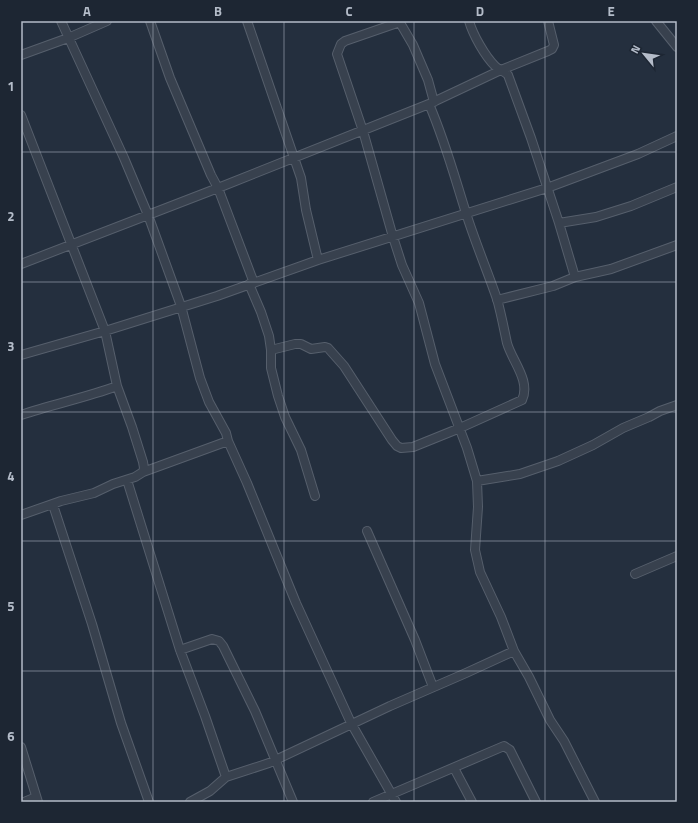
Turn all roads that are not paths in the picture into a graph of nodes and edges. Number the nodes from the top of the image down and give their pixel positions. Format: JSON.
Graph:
{"nodes":[{"id":1,"x":61,"y":21,"type":"edge"},
{"id":2,"x":107,"y":21,"type":"edge"},
{"id":3,"x":150,"y":21,"type":"edge"},
{"id":4,"x":247,"y":21,"type":"edge"},
{"id":5,"x":400,"y":21,"type":"edge"},
{"id":6,"x":468,"y":21,"type":"edge"},
{"id":7,"x":548,"y":21,"type":"edge"},
{"id":8,"x":656,"y":21,"type":"edge"},
{"id":9,"x":68,"y":38,"type":"junction"},
{"id":10,"x":677,"y":47,"type":"edge"},
{"id":11,"x":21,"y":55,"type":"edge"},
{"id":12,"x":502,"y":70,"type":"junction"},
{"id":13,"x":432,"y":103,"type":"junction"},
{"id":14,"x":21,"y":115,"type":"edge"},
{"id":15,"x":363,"y":131,"type":"junction"},
{"id":16,"x":677,"y":136,"type":"edge"},
{"id":17,"x":294,"y":158,"type":"junction"},
{"id":18,"x":677,"y":187,"type":"edge"},
{"id":19,"x":218,"y":188,"type":"junction"},
{"id":20,"x":547,"y":188,"type":"junction"},
{"id":21,"x":466,"y":213,"type":"junction"},
{"id":22,"x":148,"y":215,"type":"junction"},
{"id":23,"x":559,"y":223,"type":"junction"},
{"id":24,"x":393,"y":237,"type":"junction"},
{"id":25,"x":70,"y":244,"type":"junction"},
{"id":26,"x":677,"y":245,"type":"edge"},
{"id":27,"x":318,"y":260,"type":"junction"},
{"id":28,"x":21,"y":264,"type":"edge"},
{"id":29,"x":575,"y":277,"type":"junction"},
{"id":30,"x":251,"y":283,"type":"junction"},
{"id":31,"x":497,"y":300,"type":"junction"},
{"id":32,"x":181,"y":306,"type":"junction"},
{"id":33,"x":105,"y":331,"type":"junction"},
{"id":34,"x":271,"y":350,"type":"junction"},
{"id":35,"x":21,"y":356,"type":"edge"},
{"id":36,"x":117,"y":386,"type":"junction"},
{"id":37,"x":677,"y":405,"type":"edge"},
{"id":38,"x":21,"y":415,"type":"edge"},
{"id":39,"x":460,"y":428,"type":"junction"},
{"id":40,"x":228,"y":441,"type":"junction"},
{"id":41,"x":143,"y":472,"type":"junction"},
{"id":42,"x":127,"y":480,"type":"junction"},
{"id":43,"x":478,"y":481,"type":"junction"},
{"id":44,"x":315,"y":496,"type":"dead end"},
{"id":45,"x":53,"y":505,"type":"junction"},
{"id":46,"x":21,"y":515,"type":"edge"},
{"id":47,"x":367,"y":531,"type":"dead end"},
{"id":48,"x":677,"y":556,"type":"edge"},
{"id":49,"x":635,"y":574,"type":"dead end"},
{"id":50,"x":180,"y":650,"type":"junction"},
{"id":51,"x":514,"y":651,"type":"junction"},
{"id":52,"x":434,"y":687,"type":"junction"},
{"id":53,"x":351,"y":723,"type":"junction"},
{"id":54,"x":21,"y":747,"type":"edge"},
{"id":55,"x":274,"y":759,"type":"junction"},
{"id":56,"x":454,"y":768,"type":"junction"},
{"id":57,"x":226,"y":777,"type":"junction"},
{"id":58,"x":392,"y":794,"type":"junction"},
{"id":59,"x":37,"y":799,"type":"edge"},
{"id":60,"x":24,"y":802,"type":"edge"},
{"id":61,"x":149,"y":802,"type":"edge"},
{"id":62,"x":190,"y":802,"type":"edge"},
{"id":63,"x":293,"y":802,"type":"edge"},
{"id":64,"x":373,"y":802,"type":"edge"},
{"id":65,"x":396,"y":802,"type":"edge"},
{"id":66,"x":472,"y":802,"type":"edge"},
{"id":67,"x":536,"y":802,"type":"edge"},
{"id":68,"x":594,"y":802,"type":"edge"}],
"edges":[{"from":1,"to":9,"type":"street"},
{"from":2,"to":9,"type":"street"},
{"from":3,"to":19,"type":"street"},
{"from":4,"to":17,"type":"street"},
{"from":5,"to":13,"type":"street"},
{"from":5,"to":15,"type":"street"},
{"from":6,"to":12,"type":"street"},
{"from":7,"to":12,"type":"street"},
{"from":8,"to":10,"type":"street"},
{"from":9,"to":11,"type":"street"},
{"from":9,"to":22,"type":"street"},
{"from":12,"to":13,"type":"street"},
{"from":12,"to":20,"type":"street"},
{"from":13,"to":15,"type":"street"},
{"from":13,"to":21,"type":"street"},
{"from":14,"to":25,"type":"street"},
{"from":15,"to":17,"type":"street"},
{"from":15,"to":24,"type":"street"},
{"from":16,"to":20,"type":"street"},
{"from":17,"to":19,"type":"street"},
{"from":17,"to":27,"type":"street"},
{"from":18,"to":23,"type":"street"},
{"from":19,"to":22,"type":"street"},
{"from":19,"to":30,"type":"street"},
{"from":20,"to":21,"type":"street"},
{"from":20,"to":23,"type":"street"},
{"from":21,"to":24,"type":"street"},
{"from":21,"to":31,"type":"street"},
{"from":22,"to":25,"type":"street"},
{"from":22,"to":32,"type":"street"},
{"from":23,"to":29,"type":"street"},
{"from":24,"to":27,"type":"street"},
{"from":24,"to":39,"type":"street"},
{"from":25,"to":28,"type":"street"},
{"from":25,"to":33,"type":"street"},
{"from":26,"to":29,"type":"street"},
{"from":27,"to":30,"type":"street"},
{"from":29,"to":31,"type":"street"},
{"from":30,"to":32,"type":"street"},
{"from":30,"to":34,"type":"street"},
{"from":31,"to":39,"type":"street"},
{"from":32,"to":33,"type":"street"},
{"from":32,"to":40,"type":"street"},
{"from":33,"to":35,"type":"street"},
{"from":33,"to":36,"type":"street"},
{"from":34,"to":39,"type":"street"},
{"from":34,"to":44,"type":"street"},
{"from":36,"to":38,"type":"street"},
{"from":36,"to":41,"type":"street"},
{"from":37,"to":43,"type":"street"},
{"from":39,"to":43,"type":"street"},
{"from":40,"to":41,"type":"street"},
{"from":40,"to":53,"type":"street"},
{"from":41,"to":42,"type":"street"},
{"from":42,"to":45,"type":"street"},
{"from":42,"to":50,"type":"street"},
{"from":43,"to":51,"type":"street"},
{"from":45,"to":46,"type":"street"},
{"from":45,"to":61,"type":"street"},
{"from":47,"to":52,"type":"street"},
{"from":48,"to":49,"type":"street"},
{"from":50,"to":55,"type":"street"},
{"from":50,"to":57,"type":"street"},
{"from":51,"to":52,"type":"street"},
{"from":51,"to":68,"type":"street"},
{"from":52,"to":53,"type":"street"},
{"from":53,"to":55,"type":"street"},
{"from":53,"to":58,"type":"street"},
{"from":54,"to":59,"type":"street"},
{"from":55,"to":57,"type":"street"},
{"from":55,"to":63,"type":"street"},
{"from":56,"to":58,"type":"street"},
{"from":56,"to":66,"type":"street"},
{"from":56,"to":67,"type":"street"},
{"from":57,"to":62,"type":"street"},
{"from":58,"to":64,"type":"street"},
{"from":58,"to":65,"type":"street"},
{"from":59,"to":60,"type":"street"}]}
